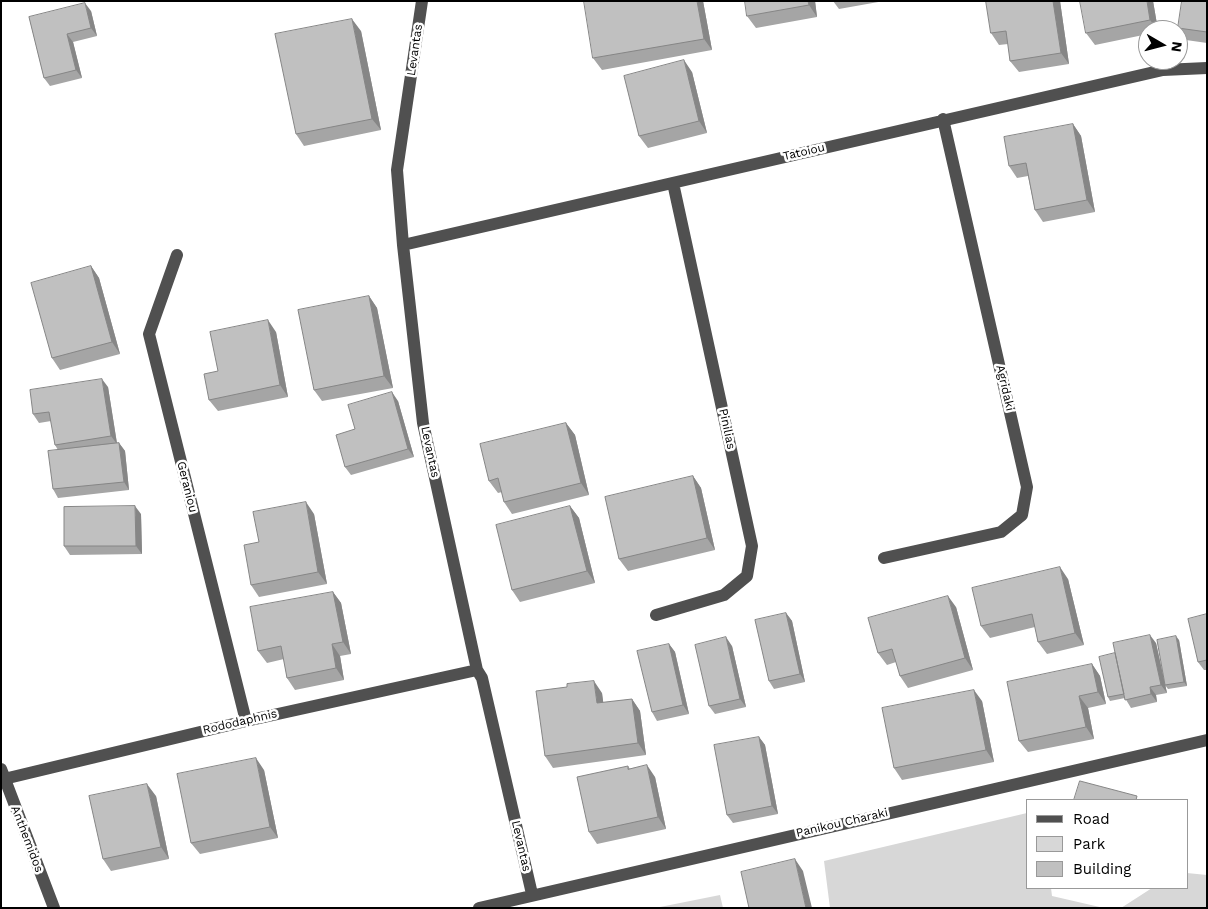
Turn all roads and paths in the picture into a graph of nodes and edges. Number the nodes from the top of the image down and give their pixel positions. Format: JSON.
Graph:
{"nodes":[{"id":1,"x":422,"y":1,"type":"edge"},
{"id":2,"x":1207,"y":68,"type":"edge"},
{"id":3,"x":943,"y":119,"type":"junction"},
{"id":4,"x":673,"y":183,"type":"junction"},
{"id":5,"x":403,"y":245,"type":"junction"},
{"id":6,"x":177,"y":255,"type":"dead end"},
{"id":7,"x":884,"y":558,"type":"dead end"},
{"id":8,"x":656,"y":615,"type":"dead end"},
{"id":9,"x":478,"y":670,"type":"junction"},
{"id":10,"x":246,"y":721,"type":"junction"},
{"id":11,"x":1207,"y":740,"type":"edge"},
{"id":12,"x":3,"y":774,"type":"edge"},
{"id":13,"x":532,"y":894,"type":"junction"},
{"id":14,"x":54,"y":908,"type":"edge"},
{"id":15,"x":478,"y":908,"type":"edge"}],
"edges":[{"from":1,"to":5,"type":"street","name":"Levantas"},
{"from":2,"to":3,"type":"street","name":"Tatoiou"},
{"from":3,"to":4,"type":"street","name":"Tatoiou"},
{"from":3,"to":7,"type":"street","name":"Agridaki"},
{"from":4,"to":5,"type":"street","name":"Tatoiou"},
{"from":4,"to":8,"type":"street","name":"Pinilias"},
{"from":5,"to":9,"type":"street","name":"Levantas"},
{"from":6,"to":10,"type":"street","name":"Geraniou"},
{"from":9,"to":10,"type":"street","name":"Rododaphnis"},
{"from":9,"to":13,"type":"street","name":"Levantas"},
{"from":10,"to":12,"type":"street","name":"Rododaphnis"},
{"from":11,"to":13,"type":"street","name":"Panikou Charaki"},
{"from":12,"to":14,"type":"street","name":"Anthemidos"},
{"from":13,"to":15,"type":"street","name":"Panikou Charaki"}]}
